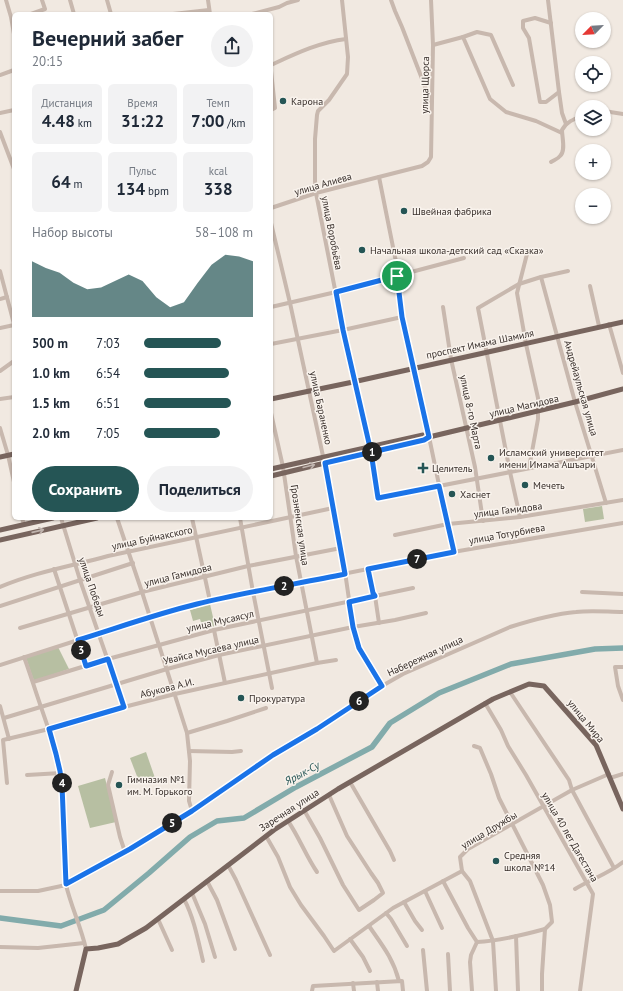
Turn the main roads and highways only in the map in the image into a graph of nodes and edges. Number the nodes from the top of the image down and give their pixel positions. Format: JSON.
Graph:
{"nodes":[{"id":1,"x":623,"y":322,"type":"edge"},
{"id":2,"x":623,"y":389,"type":"edge"},
{"id":3,"x":273,"y":399,"type":"edge"},
{"id":4,"x":429,"y":437,"type":"junction"},
{"id":5,"x":11,"y":455,"type":"edge"},
{"id":6,"x":0,"y":457,"type":"edge"},
{"id":7,"x":324,"y":460,"type":"junction"},
{"id":8,"x":273,"y":469,"type":"edge"},
{"id":9,"x":273,"y":476,"type":"edge"},
{"id":10,"x":45,"y":520,"type":"edge"},
{"id":11,"x":88,"y":520,"type":"edge"},
{"id":12,"x":0,"y":530,"type":"edge"},
{"id":13,"x":0,"y":540,"type":"edge"},
{"id":14,"x":529,"y":684,"type":"joint"},
{"id":15,"x":623,"y":809,"type":"edge"},
{"id":16,"x":76,"y":991,"type":"edge"}],
"edges":[{"from":1,"to":3,"type":"main road","name":"проспект Имама Шамиля"},
{"from":2,"to":4,"type":"main road","name":"улица Магидова"},
{"from":4,"to":7,"type":"main road","name":"улица Магидова"},
{"from":4,"to":7,"type":"main road","name":"улица Магидова"},
{"from":5,"to":6,"type":"main road"},
{"from":7,"to":8,"type":"main road","name":"улица Магидова"},
{"from":9,"to":7,"type":"main road","name":"улица Магидова","one_way":true},
{"from":10,"to":12,"type":"main road"},
{"from":13,"to":11,"type":"main road","one_way":true},
{"from":14,"to":15,"type":"main road","name":"улица Мира"},
{"from":14,"to":16,"type":"main road","name":"Заречная улица"}]}
